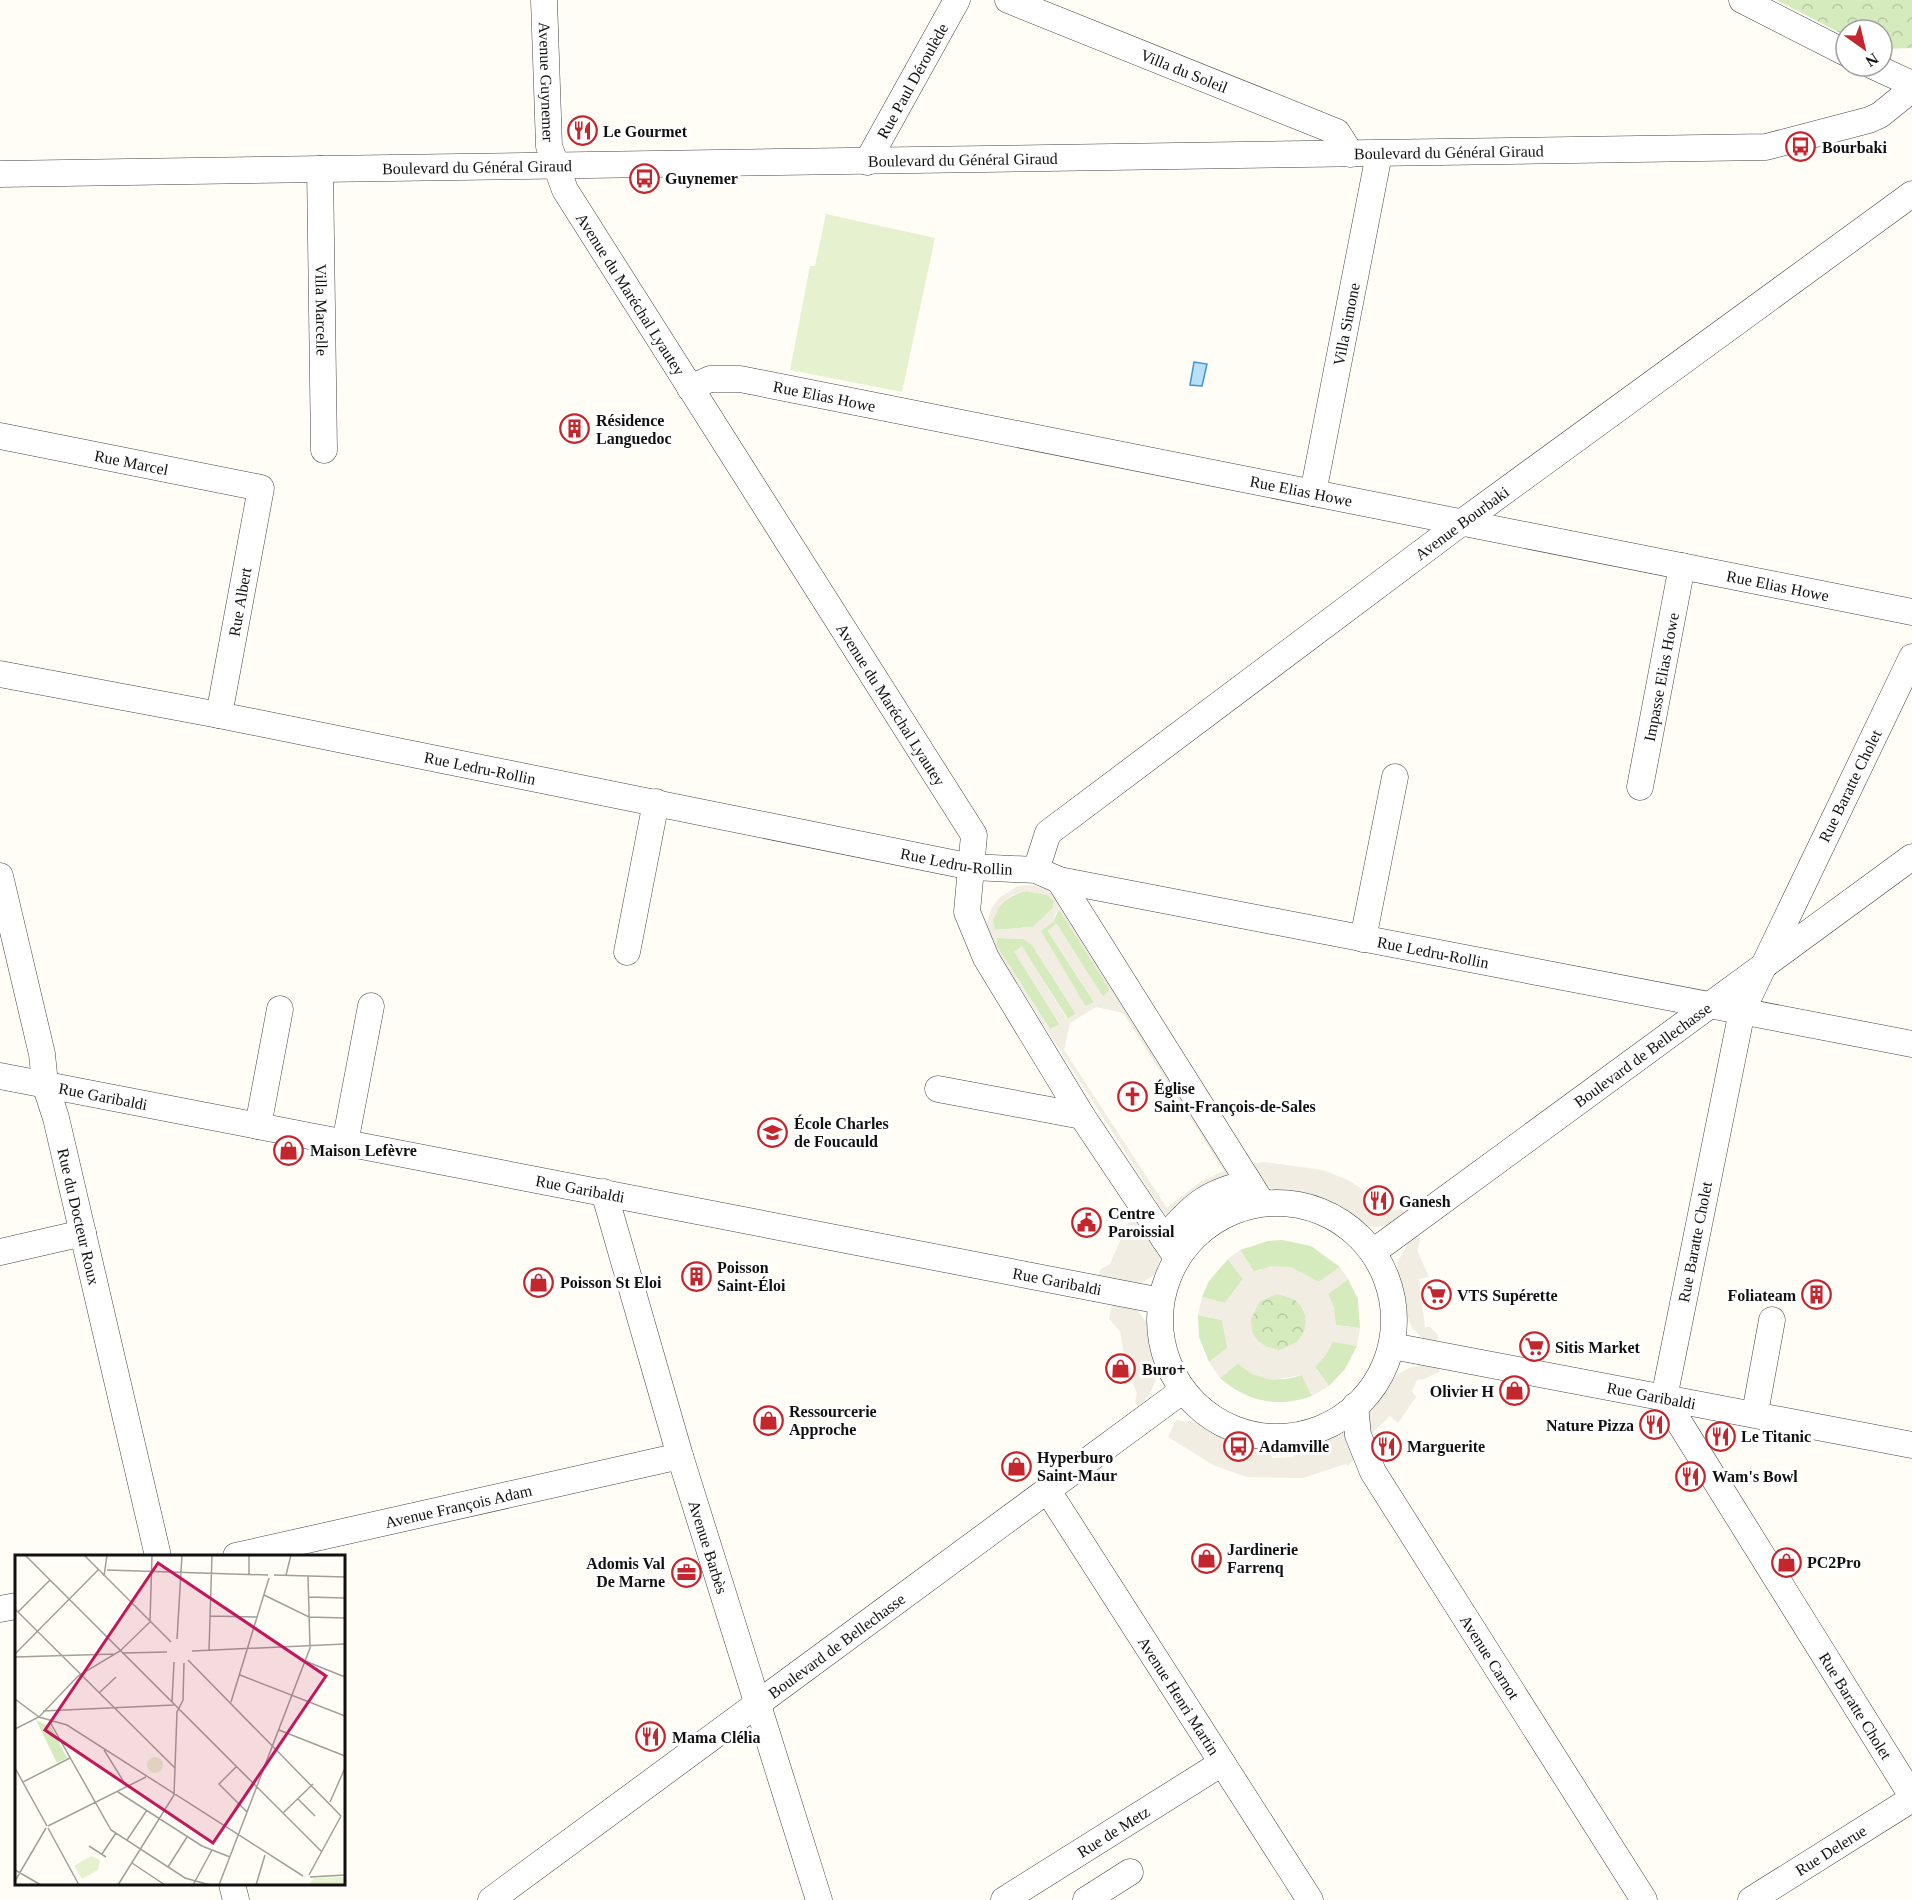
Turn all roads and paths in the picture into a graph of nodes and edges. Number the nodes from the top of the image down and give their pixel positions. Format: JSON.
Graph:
{"nodes":[{"id":1,"x":544,"y":0,"type":"edge"},
{"id":2,"x":957,"y":0,"type":"edge"},
{"id":3,"x":1008,"y":0,"type":"edge"},
{"id":4,"x":1742,"y":0,"type":"edge"},
{"id":5,"x":1834,"y":46,"type":"edge"},
{"id":6,"x":1894,"y":76,"type":"edge"},
{"id":7,"x":1912,"y":84,"type":"edge"},
{"id":8,"x":1912,"y":89,"type":"edge"},
{"id":9,"x":1351,"y":154,"type":"junction"},
{"id":10,"x":1379,"y":154,"type":"junction"},
{"id":11,"x":867,"y":162,"type":"junction"},
{"id":12,"x":555,"y":165,"type":"junction"},
{"id":13,"x":320,"y":169,"type":"junction"},
{"id":14,"x":0,"y":174,"type":"edge"},
{"id":15,"x":1912,"y":194,"type":"edge"},
{"id":16,"x":690,"y":388,"type":"junction"},
{"id":17,"x":0,"y":436,"type":"edge"},
{"id":18,"x":324,"y":450,"type":"dead end"},
{"id":19,"x":261,"y":488,"type":"joint"},
{"id":20,"x":1313,"y":493,"type":"junction"},
{"id":21,"x":1461,"y":523,"type":"junction"},
{"id":22,"x":1682,"y":566,"type":"junction"},
{"id":23,"x":1912,"y":612,"type":"edge"},
{"id":24,"x":1912,"y":657,"type":"edge"},
{"id":25,"x":0,"y":674,"type":"edge"},
{"id":26,"x":219,"y":715,"type":"junction"},
{"id":27,"x":1395,"y":777,"type":"dead end"},
{"id":28,"x":1641,"y":787,"type":"dead end"},
{"id":29,"x":656,"y":802,"type":"junction"},
{"id":30,"x":1912,"y":857,"type":"edge"},
{"id":31,"x":972,"y":867,"type":"junction"},
{"id":32,"x":1036,"y":870,"type":"junction"},
{"id":33,"x":0,"y":876,"type":"edge"},
{"id":34,"x":1059,"y":880,"type":"junction"},
{"id":35,"x":1363,"y":939,"type":"junction"},
{"id":36,"x":627,"y":952,"type":"dead end"},
{"id":37,"x":1763,"y":965,"type":"junction"},
{"id":38,"x":1709,"y":1005,"type":"junction"},
{"id":39,"x":371,"y":1006,"type":"dead end"},
{"id":40,"x":280,"y":1010,"type":"dead end"},
{"id":41,"x":1742,"y":1011,"type":"junction"},
{"id":42,"x":1912,"y":1044,"type":"edge"},
{"id":43,"x":0,"y":1076,"type":"edge"},
{"id":44,"x":45,"y":1084,"type":"junction"},
{"id":45,"x":938,"y":1089,"type":"dead end"},
{"id":46,"x":1083,"y":1116,"type":"junction"},
{"id":47,"x":258,"y":1126,"type":"junction"},
{"id":48,"x":345,"y":1143,"type":"junction"},
{"id":49,"x":604,"y":1192,"type":"junction"},
{"id":50,"x":1256,"y":1193,"type":"junction"},
{"id":51,"x":83,"y":1233,"type":"junction"},
{"id":52,"x":1170,"y":1249,"type":"junction"},
{"id":53,"x":0,"y":1252,"type":"edge"},
{"id":54,"x":1373,"y":1252,"type":"junction"},
{"id":55,"x":1161,"y":1301,"type":"junction"},
{"id":56,"x":1772,"y":1320,"type":"dead end"},
{"id":57,"x":1392,"y":1346,"type":"junction"},
{"id":58,"x":1182,"y":1391,"type":"junction"},
{"id":59,"x":1664,"y":1398,"type":"junction"},
{"id":60,"x":1355,"y":1406,"type":"junction"},
{"id":61,"x":1755,"y":1413,"type":"junction"},
{"id":62,"x":1912,"y":1445,"type":"edge"},
{"id":63,"x":680,"y":1456,"type":"junction"},
{"id":64,"x":1048,"y":1491,"type":"junction"},
{"id":65,"x":158,"y":1555,"type":"edge"},
{"id":66,"x":245,"y":1555,"type":"edge"},
{"id":67,"x":15,"y":1606,"type":"edge"},
{"id":68,"x":0,"y":1609,"type":"edge"},
{"id":69,"x":759,"y":1703,"type":"junction"},
{"id":70,"x":1222,"y":1762,"type":"junction"},
{"id":71,"x":1912,"y":1798,"type":"edge"},
{"id":72,"x":1130,"y":1872,"type":"dead end"},
{"id":73,"x":232,"y":1885,"type":"edge"},
{"id":74,"x":236,"y":1900,"type":"edge"},
{"id":75,"x":491,"y":1900,"type":"edge"},
{"id":76,"x":819,"y":1900,"type":"edge"},
{"id":77,"x":1004,"y":1900,"type":"edge"},
{"id":78,"x":1086,"y":1900,"type":"edge"},
{"id":79,"x":1311,"y":1900,"type":"edge"},
{"id":80,"x":1644,"y":1900,"type":"edge"},
{"id":81,"x":1751,"y":1900,"type":"edge"}],
"edges":[{"from":1,"to":12,"type":"street","name":"Avenue Guynemer"},
{"from":2,"to":11,"type":"street","name":"Rue Paul Déroulède"},
{"from":3,"to":9,"type":"street","name":"Villa du Soleil"},
{"from":4,"to":5,"type":"street"},
{"from":6,"to":7,"type":"street"},
{"from":8,"to":10,"type":"street","name":"Boulevard du Général Giraud"},
{"from":9,"to":10,"type":"street","name":"Boulevard du Général Giraud"},
{"from":9,"to":11,"type":"street","name":"Boulevard du Général Giraud"},
{"from":10,"to":20,"type":"street","name":"Villa Simone"},
{"from":11,"to":12,"type":"street","name":"Boulevard du Général Giraud"},
{"from":12,"to":13,"type":"street","name":"Boulevard du Général Giraud"},
{"from":12,"to":16,"type":"street","name":"Avenue du Maréchal Lyautey"},
{"from":13,"to":14,"type":"street","name":"Boulevard du Général Giraud"},
{"from":13,"to":18,"type":"street","name":"Villa Marcelle"},
{"from":15,"to":21,"type":"street","name":"Avenue Bourbaki"},
{"from":16,"to":20,"type":"street","name":"Rue Elias Howe"},
{"from":16,"to":31,"type":"street","name":"Avenue du Maréchal Lyautey"},
{"from":17,"to":19,"type":"street","name":"Rue Marcel"},
{"from":19,"to":26,"type":"street","name":"Rue Albert"},
{"from":20,"to":21,"type":"street","name":"Rue Elias Howe"},
{"from":21,"to":22,"type":"street","name":"Rue Elias Howe"},
{"from":21,"to":32,"type":"street","name":"Avenue Bourbaki"},
{"from":22,"to":23,"type":"street","name":"Rue Elias Howe"},
{"from":22,"to":28,"type":"street","name":"Impasse Elias Howe"},
{"from":24,"to":37,"type":"street","name":"Rue Baratte Cholet"},
{"from":25,"to":26,"type":"street","name":"Rue Ledru-Rollin"},
{"from":26,"to":29,"type":"street","name":"Rue Ledru-Rollin"},
{"from":27,"to":35,"type":"street"},
{"from":29,"to":31,"type":"street","name":"Rue Ledru-Rollin"},
{"from":29,"to":36,"type":"street"},
{"from":30,"to":37,"type":"street","name":"Boulevard de Bellechasse"},
{"from":31,"to":32,"type":"street","name":"Rue Ledru-Rollin"},
{"from":31,"to":46,"type":"street","name":"Avenue du Maréchal Lyautey"},
{"from":32,"to":34,"type":"street","name":"Rue Ledru-Rollin"},
{"from":33,"to":44,"type":"street","name":"Rue du Docteur Roux"},
{"from":34,"to":35,"type":"street","name":"Rue Ledru-Rollin"},
{"from":34,"to":50,"type":"street"},
{"from":35,"to":38,"type":"street","name":"Rue Ledru-Rollin"},
{"from":37,"to":38,"type":"street","name":"Boulevard de Bellechasse"},
{"from":37,"to":41,"type":"street","name":"Rue Baratte Cholet"},
{"from":38,"to":41,"type":"street","name":"Rue Ledru-Rollin"},
{"from":38,"to":54,"type":"street","name":"Boulevard de Bellechasse"},
{"from":39,"to":48,"type":"street"},
{"from":40,"to":47,"type":"street"},
{"from":41,"to":42,"type":"street","name":"Rue Ledru-Rollin"},
{"from":41,"to":59,"type":"street","name":"Rue Baratte Cholet"},
{"from":43,"to":44,"type":"street","name":"Rue Garibaldi"},
{"from":44,"to":47,"type":"street","name":"Rue Garibaldi"},
{"from":44,"to":51,"type":"street","name":"Rue du Docteur Roux"},
{"from":45,"to":46,"type":"street"},
{"from":46,"to":52,"type":"street","name":"Avenue du Maréchal Lyautey"},
{"from":47,"to":48,"type":"street","name":"Rue Garibaldi"},
{"from":48,"to":49,"type":"street","name":"Rue Garibaldi"},
{"from":49,"to":55,"type":"street","name":"Rue Garibaldi"},
{"from":49,"to":63,"type":"street","name":"Avenue Barbès"},
{"from":50,"to":52,"type":"street"},
{"from":50,"to":54,"type":"street"},
{"from":51,"to":53,"type":"street"},
{"from":51,"to":65,"type":"street","name":"Rue du Docteur Roux"},
{"from":52,"to":55,"type":"street"},
{"from":54,"to":57,"type":"street"},
{"from":55,"to":58,"type":"street"},
{"from":56,"to":61,"type":"street"},
{"from":57,"to":59,"type":"street","name":"Rue Garibaldi"},
{"from":57,"to":60,"type":"street"},
{"from":58,"to":60,"type":"street"},
{"from":58,"to":64,"type":"street","name":"Boulevard de Bellechasse"},
{"from":59,"to":61,"type":"street","name":"Rue Garibaldi"},
{"from":59,"to":71,"type":"street","name":"Rue Baratte Cholet"},
{"from":60,"to":80,"type":"street","name":"Avenue Carnot"},
{"from":61,"to":62,"type":"street","name":"Rue Garibaldi"},
{"from":63,"to":66,"type":"street","name":"Avenue François Adam"},
{"from":63,"to":69,"type":"street","name":"Avenue Barbès"},
{"from":64,"to":69,"type":"street","name":"Boulevard de Bellechasse"},
{"from":64,"to":70,"type":"street","name":"Avenue Henri Martin"},
{"from":67,"to":68,"type":"street"},
{"from":69,"to":75,"type":"street","name":"Boulevard de Bellechasse"},
{"from":69,"to":76,"type":"street","name":"Avenue Barbès"},
{"from":70,"to":77,"type":"street","name":"Rue de Metz"},
{"from":70,"to":79,"type":"street","name":"Avenue Henri Martin"},
{"from":71,"to":81,"type":"street","name":"Rue Delerue"},
{"from":72,"to":78,"type":"street"},
{"from":73,"to":74,"type":"street"}]}
